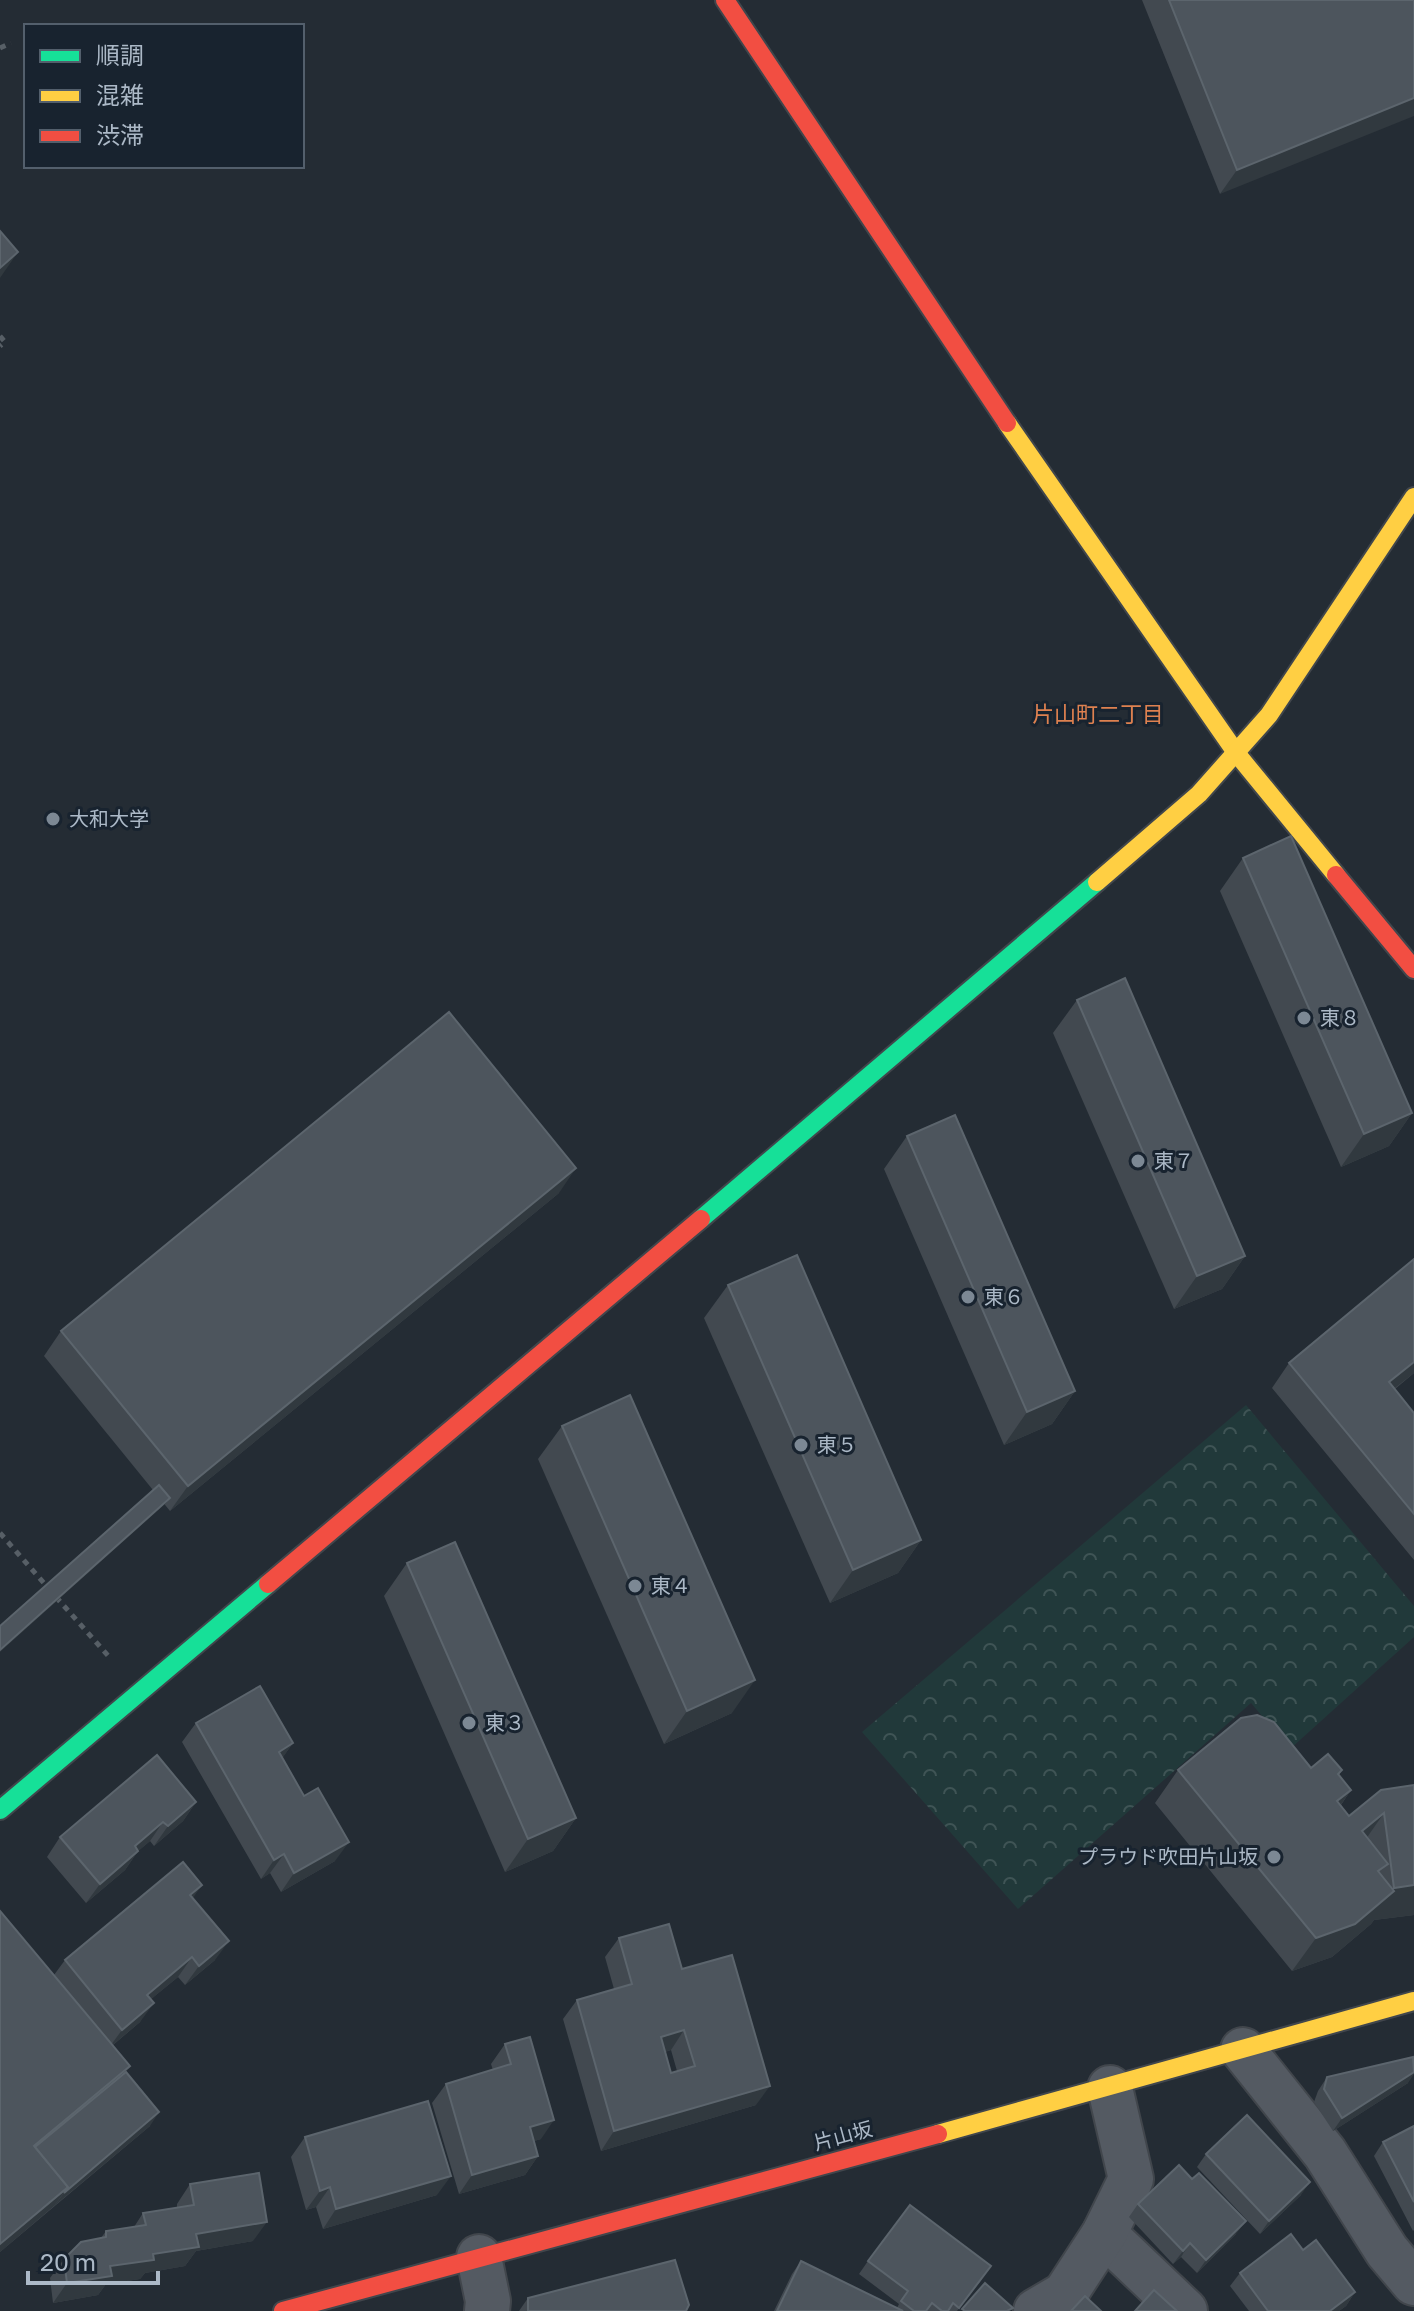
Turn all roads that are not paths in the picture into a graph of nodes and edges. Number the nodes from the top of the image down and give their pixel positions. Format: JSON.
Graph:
{"nodes":[{"id":1,"x":725,"y":0,"type":"edge"},
{"id":2,"x":1414,"y":497,"type":"edge"},
{"id":3,"x":1237,"y":754,"type":"junction"},
{"id":4,"x":1414,"y":969,"type":"edge"},
{"id":5,"x":0,"y":1810,"type":"edge"},
{"id":6,"x":1414,"y":2001,"type":"edge"},
{"id":7,"x":1243,"y":2050,"type":"junction"},
{"id":8,"x":1110,"y":2088,"type":"junction"},
{"id":9,"x":1104,"y":2234,"type":"junction"},
{"id":10,"x":479,"y":2257,"type":"junction"},
{"id":11,"x":1414,"y":2283,"type":"edge"},
{"id":12,"x":283,"y":2311,"type":"edge"},
{"id":13,"x":487,"y":2311,"type":"edge"},
{"id":14,"x":1036,"y":2311,"type":"edge"},
{"id":15,"x":1185,"y":2311,"type":"edge"}],
"edges":[{"from":1,"to":3,"type":"street"},
{"from":2,"to":3,"type":"street"},
{"from":3,"to":4,"type":"street"},
{"from":3,"to":5,"type":"street"},
{"from":6,"to":7,"type":"street","name":"片山坂"},
{"from":7,"to":8,"type":"street","name":"片山坂"},
{"from":7,"to":11,"type":"street"},
{"from":8,"to":9,"type":"street"},
{"from":8,"to":10,"type":"street","name":"片山坂"},
{"from":9,"to":14,"type":"street"},
{"from":9,"to":15,"type":"street"},
{"from":10,"to":12,"type":"street","name":"片山坂"},
{"from":10,"to":13,"type":"street"}]}
